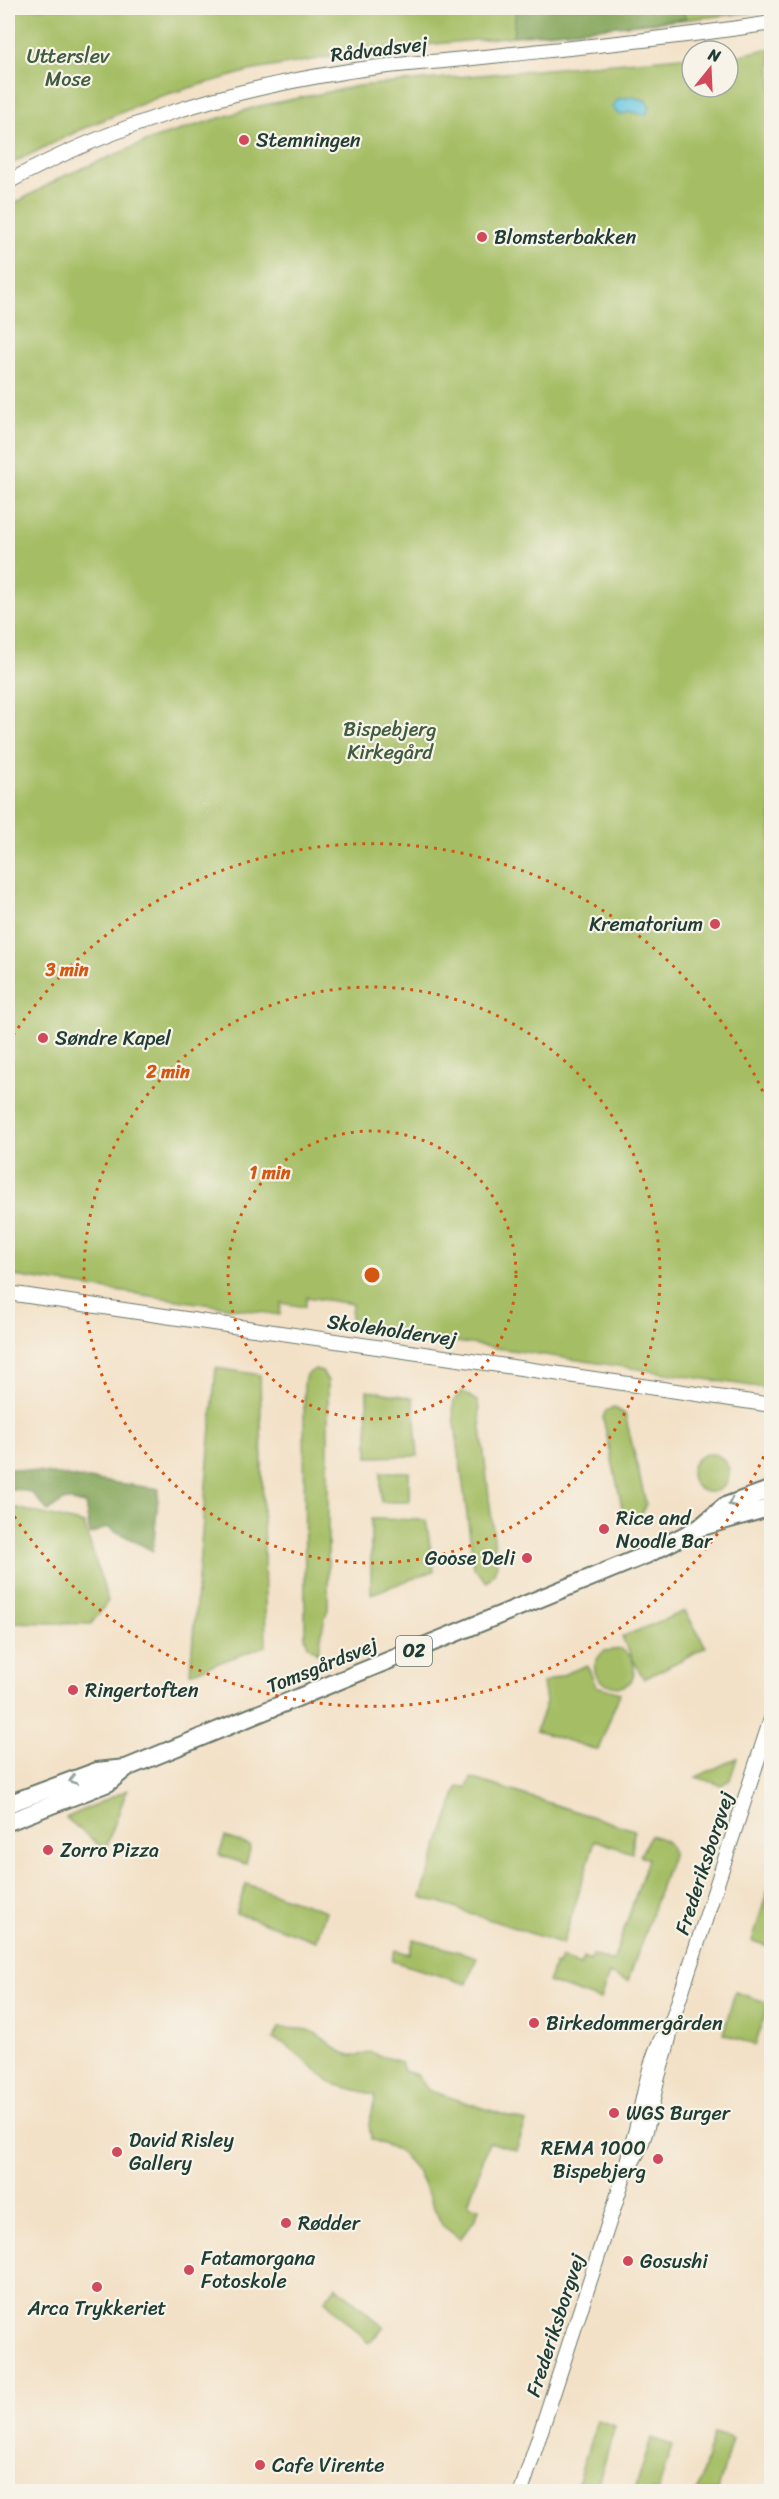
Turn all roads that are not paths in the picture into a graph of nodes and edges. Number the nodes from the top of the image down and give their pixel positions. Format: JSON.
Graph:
{"nodes":[{"id":1,"x":771,"y":23,"type":"edge"},
{"id":2,"x":8,"y":182,"type":"edge"},
{"id":3,"x":8,"y":1293,"type":"edge"},
{"id":4,"x":771,"y":1405,"type":"edge"},
{"id":5,"x":771,"y":1489,"type":"edge"},
{"id":6,"x":771,"y":1507,"type":"edge"},
{"id":7,"x":699,"y":1528,"type":"junction"},
{"id":8,"x":771,"y":1716,"type":"edge"},
{"id":9,"x":126,"y":1768,"type":"junction"},
{"id":10,"x":8,"y":1804,"type":"edge"},
{"id":11,"x":8,"y":1822,"type":"edge"},
{"id":12,"x":521,"y":2492,"type":"edge"}],
"edges":[{"from":1,"to":2,"type":"street","name":"Rådvadsvej"},
{"from":3,"to":4,"type":"street","name":"Skoleholdervej"},
{"from":5,"to":7,"type":"main road","name":"Tomsgårdsvej","number":"O2","one_way":true},
{"from":6,"to":7,"type":"main road","name":"Tomsgårdsvej","number":"O2"},
{"from":7,"to":9,"type":"main road","name":"Tomsgårdsvej","number":"O2"},
{"from":8,"to":12,"type":"street","name":"Frederiksborgvej"},
{"from":9,"to":10,"type":"main road","name":"Tomsgårdsvej","number":"O2","one_way":true},
{"from":9,"to":11,"type":"main road","name":"Tomsgårdsvej","number":"O2"}]}
